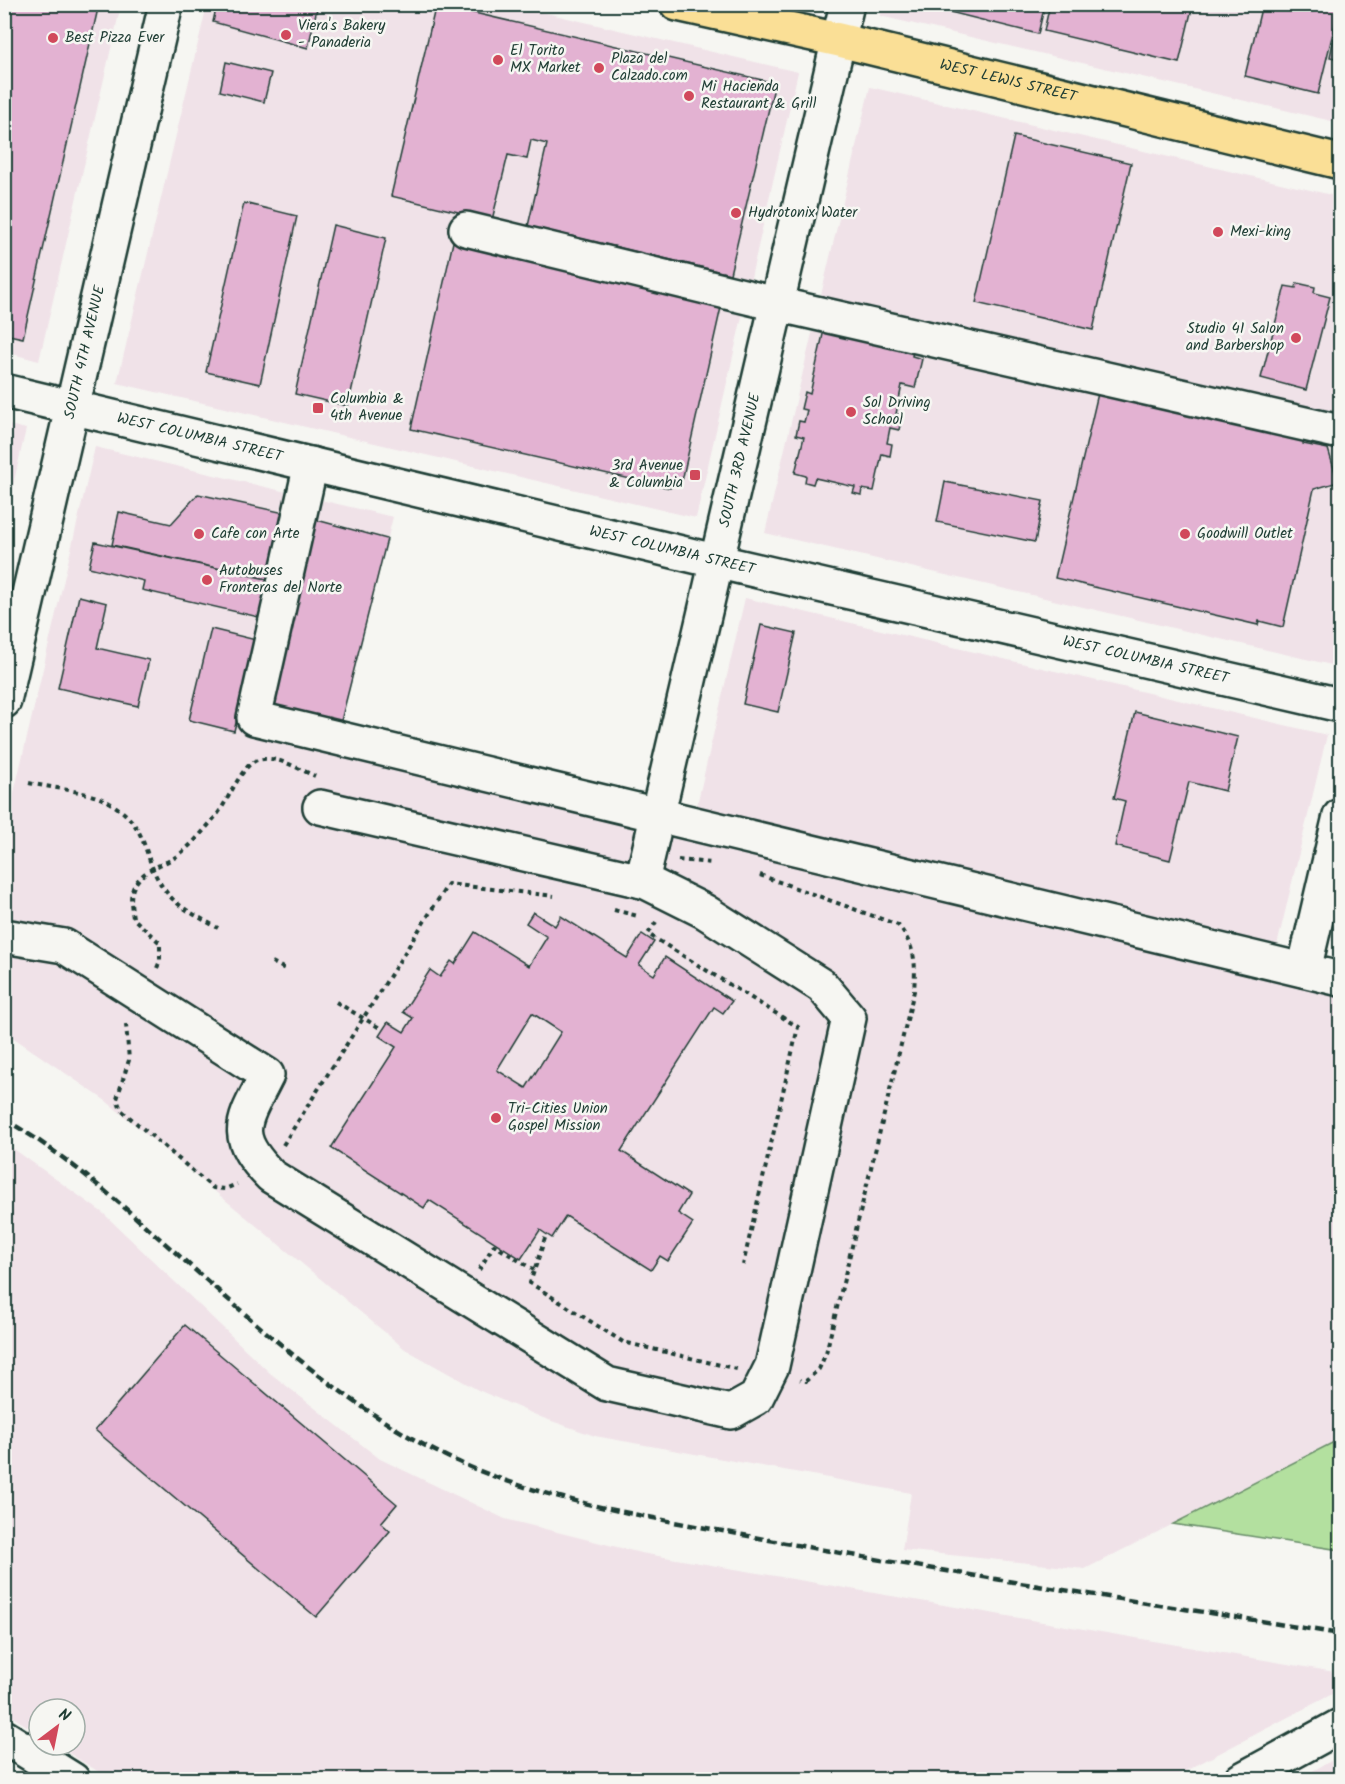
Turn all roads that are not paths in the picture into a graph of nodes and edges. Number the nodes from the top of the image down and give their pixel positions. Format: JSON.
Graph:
{"nodes":[{"id":1,"x":166,"y":4,"type":"edge"},
{"id":2,"x":677,"y":4,"type":"edge"},
{"id":3,"x":847,"y":4,"type":"edge"},
{"id":4,"x":839,"y":40,"type":"junction"},
{"id":5,"x":1341,"y":162,"type":"edge"},
{"id":6,"x":466,"y":229,"type":"dead end"},
{"id":7,"x":776,"y":304,"type":"junction"},
{"id":8,"x":4,"y":391,"type":"edge"},
{"id":9,"x":72,"y":408,"type":"junction"},
{"id":10,"x":1341,"y":432,"type":"edge"},
{"id":11,"x":311,"y":464,"type":"junction"},
{"id":12,"x":715,"y":561,"type":"junction"},
{"id":13,"x":4,"y":701,"type":"edge"},
{"id":14,"x":1341,"y":705,"type":"edge"},
{"id":15,"x":320,"y":807,"type":"dead end"},
{"id":16,"x":657,"y":815,"type":"junction"},
{"id":17,"x":1341,"y":816,"type":"edge"},
{"id":18,"x":642,"y":880,"type":"junction"},
{"id":19,"x":4,"y":936,"type":"edge"},
{"id":20,"x":1304,"y":970,"type":"junction"},
{"id":21,"x":1341,"y":979,"type":"edge"},
{"id":22,"x":1341,"y":1726,"type":"edge"},
{"id":23,"x":4,"y":1737,"type":"edge"},
{"id":24,"x":73,"y":1779,"type":"edge"},
{"id":25,"x":1241,"y":1779,"type":"edge"}],
"edges":[{"from":1,"to":9,"type":"street","name":"SOUTH 4TH AVENUE"},
{"from":2,"to":4,"type":"main road","name":"WEST LEWIS STREET"},
{"from":3,"to":4,"type":"street","name":"SOUTH 3RD AVENUE"},
{"from":4,"to":5,"type":"main road","name":"WEST LEWIS STREET"},
{"from":4,"to":7,"type":"street","name":"SOUTH 3RD AVENUE"},
{"from":6,"to":7,"type":"street"},
{"from":7,"to":10,"type":"street"},
{"from":7,"to":12,"type":"street","name":"SOUTH 3RD AVENUE"},
{"from":8,"to":9,"type":"street","name":"WEST COLUMBIA STREET"},
{"from":9,"to":11,"type":"street","name":"WEST COLUMBIA STREET"},
{"from":9,"to":13,"type":"street","name":"SOUTH 4TH AVENUE"},
{"from":11,"to":12,"type":"street","name":"WEST COLUMBIA STREET"},
{"from":11,"to":16,"type":"street"},
{"from":12,"to":14,"type":"street","name":"WEST COLUMBIA STREET"},
{"from":12,"to":16,"type":"street","name":"SOUTH 3RD AVENUE"},
{"from":15,"to":18,"type":"street"},
{"from":16,"to":18,"type":"street","name":"SOUTH 3RD AVENUE"},
{"from":16,"to":20,"type":"street"},
{"from":17,"to":20,"type":"street"},
{"from":18,"to":19,"type":"street"},
{"from":20,"to":21,"type":"street"},
{"from":22,"to":25,"type":"street"},
{"from":23,"to":24,"type":"street"}]}
